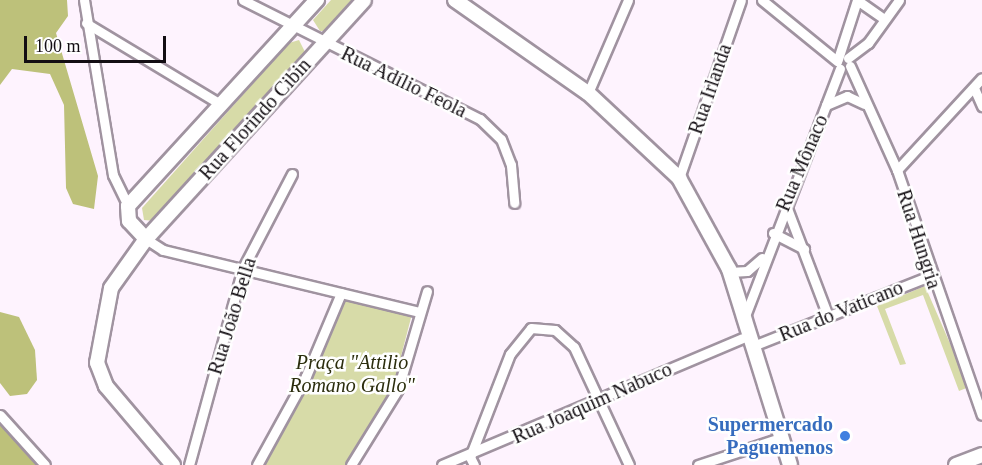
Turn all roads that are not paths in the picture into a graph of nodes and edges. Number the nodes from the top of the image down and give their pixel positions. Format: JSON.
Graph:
{"nodes":[{"id":1,"x":84,"y":0,"type":"edge"},
{"id":2,"x":243,"y":0,"type":"edge"},
{"id":3,"x":317,"y":0,"type":"edge"},
{"id":4,"x":364,"y":0,"type":"edge"},
{"id":5,"x":628,"y":0,"type":"edge"},
{"id":6,"x":741,"y":0,"type":"edge"},
{"id":7,"x":762,"y":0,"type":"edge"},
{"id":8,"x":856,"y":0,"type":"edge"},
{"id":9,"x":899,"y":0,"type":"edge"},
{"id":10,"x":466,"y":2,"type":"edge"},
{"id":11,"x":881,"y":17,"type":"junction"},
{"id":12,"x":86,"y":23,"type":"junction"},
{"id":13,"x":293,"y":27,"type":"junction"},
{"id":14,"x":325,"y":43,"type":"junction"},
{"id":15,"x":842,"y":63,"type":"junction"},
{"id":16,"x":982,"y":78,"type":"edge"},
{"id":17,"x":974,"y":87,"type":"junction"},
{"id":18,"x":588,"y":93,"type":"junction"},
{"id":19,"x":864,"y":104,"type":"junction"},
{"id":20,"x":222,"y":105,"type":"junction"},
{"id":21,"x":826,"y":105,"type":"junction"},
{"id":22,"x":982,"y":106,"type":"edge"},
{"id":23,"x":897,"y":170,"type":"junction"},
{"id":24,"x":292,"y":174,"type":"dead end"},
{"id":25,"x":678,"y":178,"type":"junction"},
{"id":26,"x":514,"y":203,"type":"dead end"},
{"id":27,"x":785,"y":203,"type":"junction"},
{"id":28,"x":128,"y":206,"type":"junction"},
{"id":29,"x":773,"y":233,"type":"junction"},
{"id":30,"x":146,"y":239,"type":"junction"},
{"id":31,"x":714,"y":243,"type":"junction"},
{"id":32,"x":804,"y":249,"type":"junction"},
{"id":33,"x":764,"y":256,"type":"junction"},
{"id":34,"x":243,"y":268,"type":"junction"},
{"id":35,"x":730,"y":272,"type":"junction"},
{"id":36,"x":930,"y":276,"type":"junction"},
{"id":37,"x":427,"y":291,"type":"dead end"},
{"id":38,"x":341,"y":293,"type":"junction"},
{"id":39,"x":420,"y":312,"type":"junction"},
{"id":40,"x":828,"y":316,"type":"junction"},
{"id":41,"x":744,"y":319,"type":"junction"},
{"id":42,"x":747,"y":342,"type":"junction"},
{"id":43,"x":597,"y":399,"type":"junction"},
{"id":44,"x":982,"y":414,"type":"edge"},
{"id":45,"x":0,"y":415,"type":"edge"},
{"id":46,"x":774,"y":440,"type":"junction"},
{"id":47,"x":982,"y":455,"type":"edge"},
{"id":48,"x":472,"y":461,"type":"edge"},
{"id":49,"x":45,"y":465,"type":"edge"},
{"id":50,"x":173,"y":465,"type":"edge"},
{"id":51,"x":189,"y":465,"type":"edge"},
{"id":52,"x":257,"y":465,"type":"edge"},
{"id":53,"x":351,"y":465,"type":"edge"},
{"id":54,"x":442,"y":465,"type":"edge"},
{"id":55,"x":629,"y":465,"type":"edge"},
{"id":56,"x":698,"y":465,"type":"edge"},
{"id":57,"x":781,"y":465,"type":"edge"},
{"id":58,"x":790,"y":465,"type":"edge"},
{"id":59,"x":956,"y":465,"type":"edge"}],
"edges":[{"from":1,"to":12,"type":"street"},
{"from":2,"to":13,"type":"street","name":"Rua Adílio Feola"},
{"from":3,"to":13,"type":"main road","name":"Rua Florindo Cibin"},
{"from":4,"to":14,"type":"main road","name":"Rua Florindo Cibin"},
{"from":5,"to":18,"type":"street"},
{"from":6,"to":25,"type":"street","name":"Rua Irlanda"},
{"from":7,"to":15,"type":"street"},
{"from":8,"to":11,"type":"street"},
{"from":8,"to":15,"type":"street","name":"Rua Mônaco"},
{"from":9,"to":11,"type":"street","name":"Rua Mônaco"},
{"from":10,"to":18,"type":"main road"},
{"from":11,"to":15,"type":"street","name":"Rua Mônaco"},
{"from":12,"to":20,"type":"street"},
{"from":12,"to":28,"type":"street"},
{"from":13,"to":14,"type":"street","name":"Rua Adílio Feola"},
{"from":13,"to":20,"type":"main road","name":"Rua Florindo Cibin"},
{"from":14,"to":26,"type":"street","name":"Rua Adílio Feola"},
{"from":14,"to":30,"type":"main road","name":"Rua Florindo Cibin"},
{"from":15,"to":19,"type":"street","name":"Rua Hungria"},
{"from":15,"to":21,"type":"street","name":"Rua Mônaco"},
{"from":16,"to":17,"type":"street"},
{"from":17,"to":22,"type":"street"},
{"from":17,"to":23,"type":"street"},
{"from":18,"to":25,"type":"main road"},
{"from":19,"to":21,"type":"street"},
{"from":19,"to":23,"type":"street","name":"Rua Hungria"},
{"from":20,"to":28,"type":"main road","name":"Rua Florindo Cibin"},
{"from":21,"to":27,"type":"street","name":"Rua Mônaco"},
{"from":23,"to":36,"type":"street","name":"Rua Hungria"},
{"from":24,"to":34,"type":"street","name":"Rua João Bella"},
{"from":25,"to":31,"type":"main road"},
{"from":27,"to":29,"type":"street","name":"Rua Mônaco"},
{"from":27,"to":32,"type":"street"},
{"from":28,"to":30,"type":"main road"},
{"from":29,"to":32,"type":"street"},
{"from":29,"to":33,"type":"street","name":"Rua Mônaco"},
{"from":30,"to":34,"type":"street"},
{"from":30,"to":50,"type":"main road","name":"Rua Florindo Cibin"},
{"from":31,"to":35,"type":"main road"},
{"from":31,"to":42,"type":"main road"},
{"from":32,"to":40,"type":"street"},
{"from":33,"to":35,"type":"street"},
{"from":33,"to":41,"type":"street","name":"Rua Mônaco"},
{"from":34,"to":38,"type":"street"},
{"from":34,"to":51,"type":"street","name":"Rua João Bella"},
{"from":35,"to":41,"type":"main road"},
{"from":36,"to":40,"type":"street","name":"Rua do Vaticano"},
{"from":36,"to":44,"type":"street","name":"Rua Hungria"},
{"from":37,"to":39,"type":"street"},
{"from":38,"to":39,"type":"street"},
{"from":38,"to":52,"type":"street"},
{"from":39,"to":53,"type":"street"},
{"from":40,"to":42,"type":"street","name":"Rua do Vaticano"},
{"from":41,"to":42,"type":"main road"},
{"from":42,"to":43,"type":"street","name":"Rua Joaquim Nabuco"},
{"from":42,"to":46,"type":"main road"},
{"from":42,"to":58,"type":"main road"},
{"from":43,"to":48,"type":"street","name":"Rua Joaquim Nabuco"},
{"from":43,"to":48,"type":"street"},
{"from":43,"to":55,"type":"street"},
{"from":45,"to":49,"type":"street"},
{"from":46,"to":56,"type":"street"},
{"from":46,"to":57,"type":"main road"},
{"from":47,"to":59,"type":"main road"},
{"from":48,"to":54,"type":"street","name":"Rua Joaquim Nabuco"}]}
